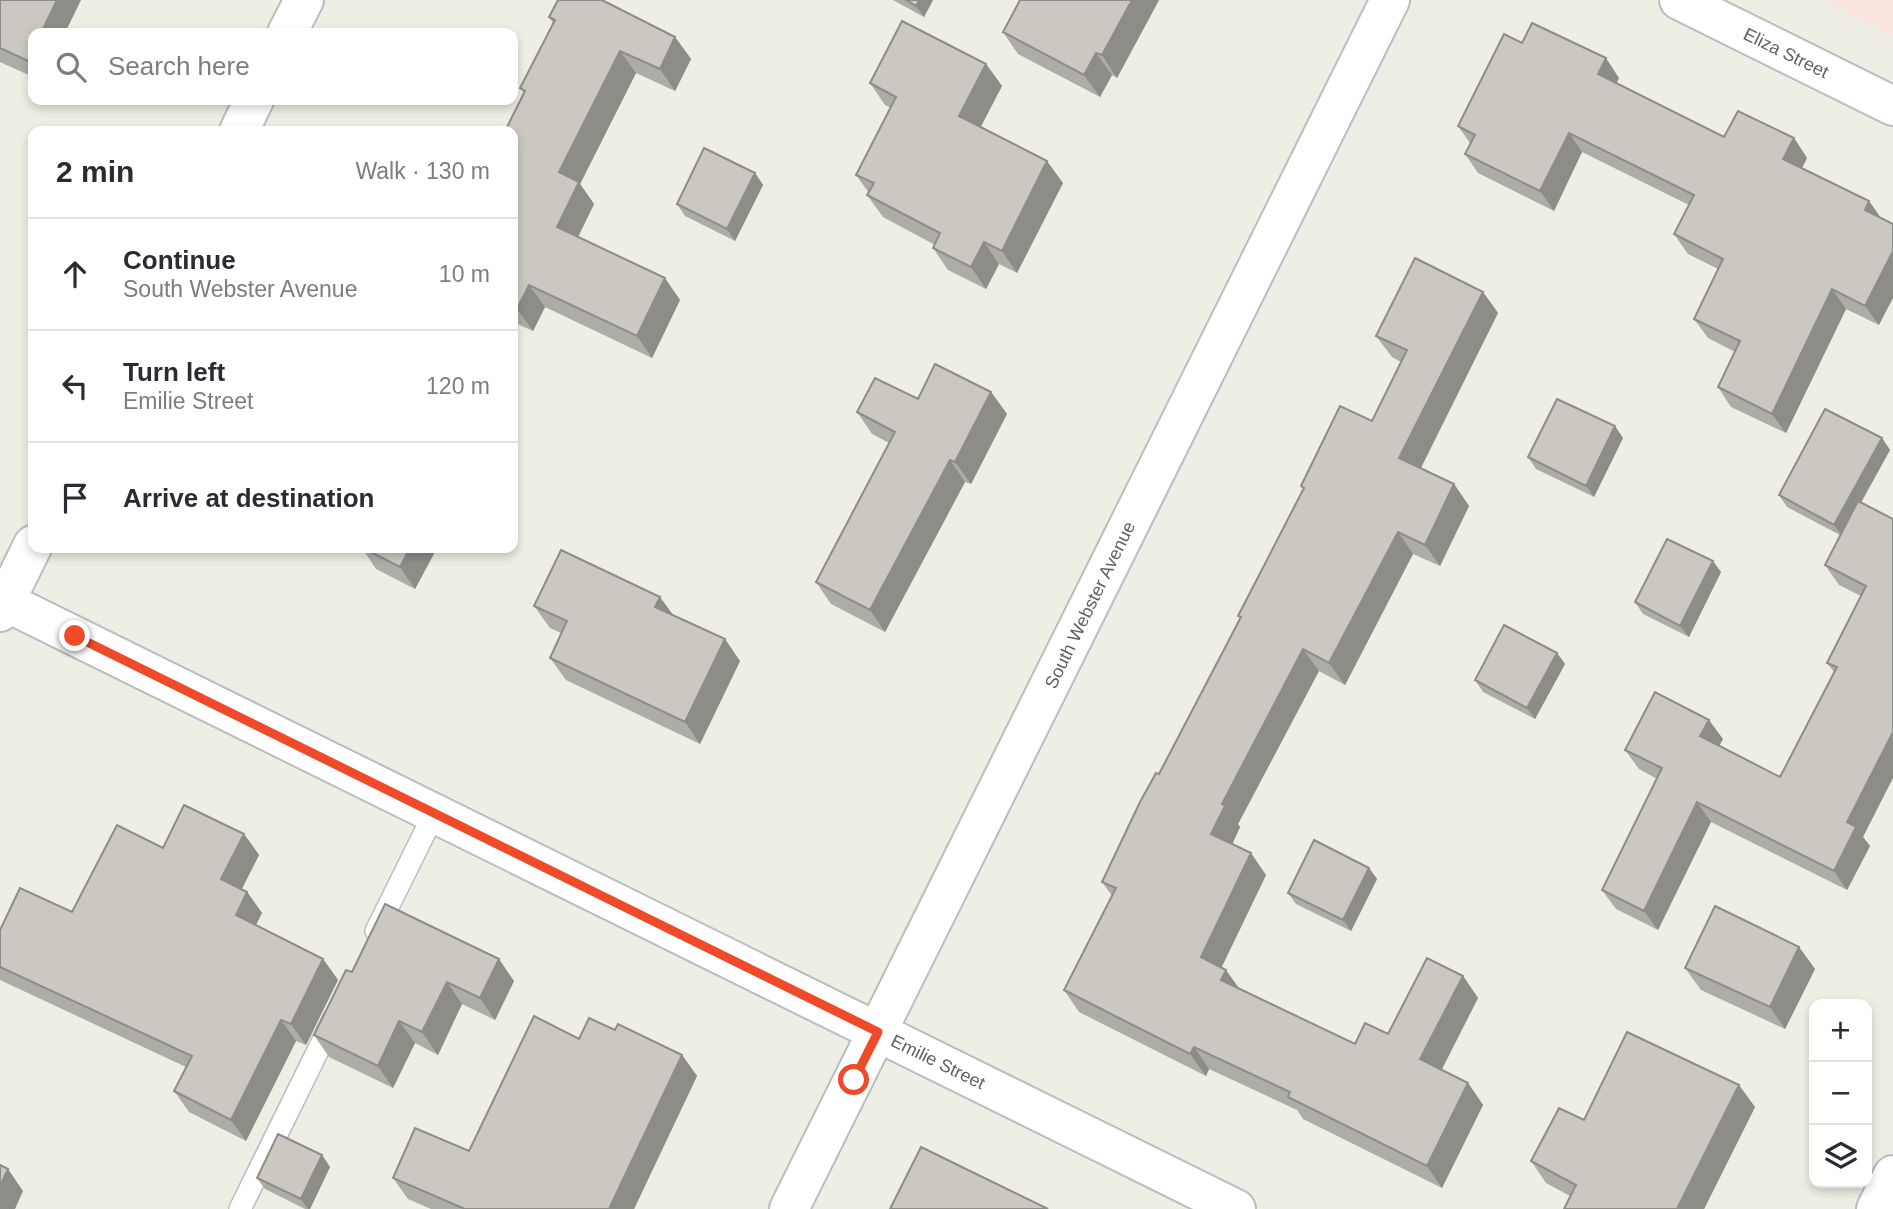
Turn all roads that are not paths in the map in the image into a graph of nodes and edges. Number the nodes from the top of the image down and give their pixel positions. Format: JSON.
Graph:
{"nodes":[{"id":1,"x":304,"y":0,"type":"edge"},
{"id":2,"x":1390,"y":0,"type":"edge"},
{"id":3,"x":1679,"y":0,"type":"edge"},
{"id":4,"x":290,"y":28,"type":"edge"},
{"id":5,"x":252,"y":105,"type":"edge"},
{"id":6,"x":1893,"y":106,"type":"edge"},
{"id":7,"x":241,"y":126,"type":"edge"},
{"id":8,"x":29,"y":553,"type":"edge"},
{"id":9,"x":2,"y":604,"type":"edge"},
{"id":10,"x":434,"y":814,"type":"junction"},
{"id":11,"x":368,"y":948,"type":"edge"},
{"id":12,"x":344,"y":998,"type":"edge"},
{"id":13,"x":878,"y":1032,"type":"junction"},
{"id":14,"x":1893,"y":1175,"type":"edge"},
{"id":15,"x":240,"y":1209,"type":"edge"},
{"id":16,"x":789,"y":1209,"type":"edge"},
{"id":17,"x":1236,"y":1209,"type":"edge"},
{"id":18,"x":1876,"y":1209,"type":"edge"}],
"edges":[{"from":1,"to":4,"type":"street"},
{"from":2,"to":13,"type":"street","name":"South Webster Avenue"},
{"from":3,"to":6,"type":"street","name":"Eliza Street"},
{"from":5,"to":7,"type":"street"},
{"from":8,"to":9,"type":"street"},
{"from":9,"to":10,"type":"street","name":"Emilie Street"},
{"from":10,"to":11,"type":"lane"},
{"from":10,"to":13,"type":"street","name":"Emilie Street"},
{"from":12,"to":15,"type":"lane"},
{"from":13,"to":16,"type":"street","name":"South Webster Avenue"},
{"from":13,"to":17,"type":"street","name":"Emilie Street"},
{"from":14,"to":18,"type":"street"}]}
